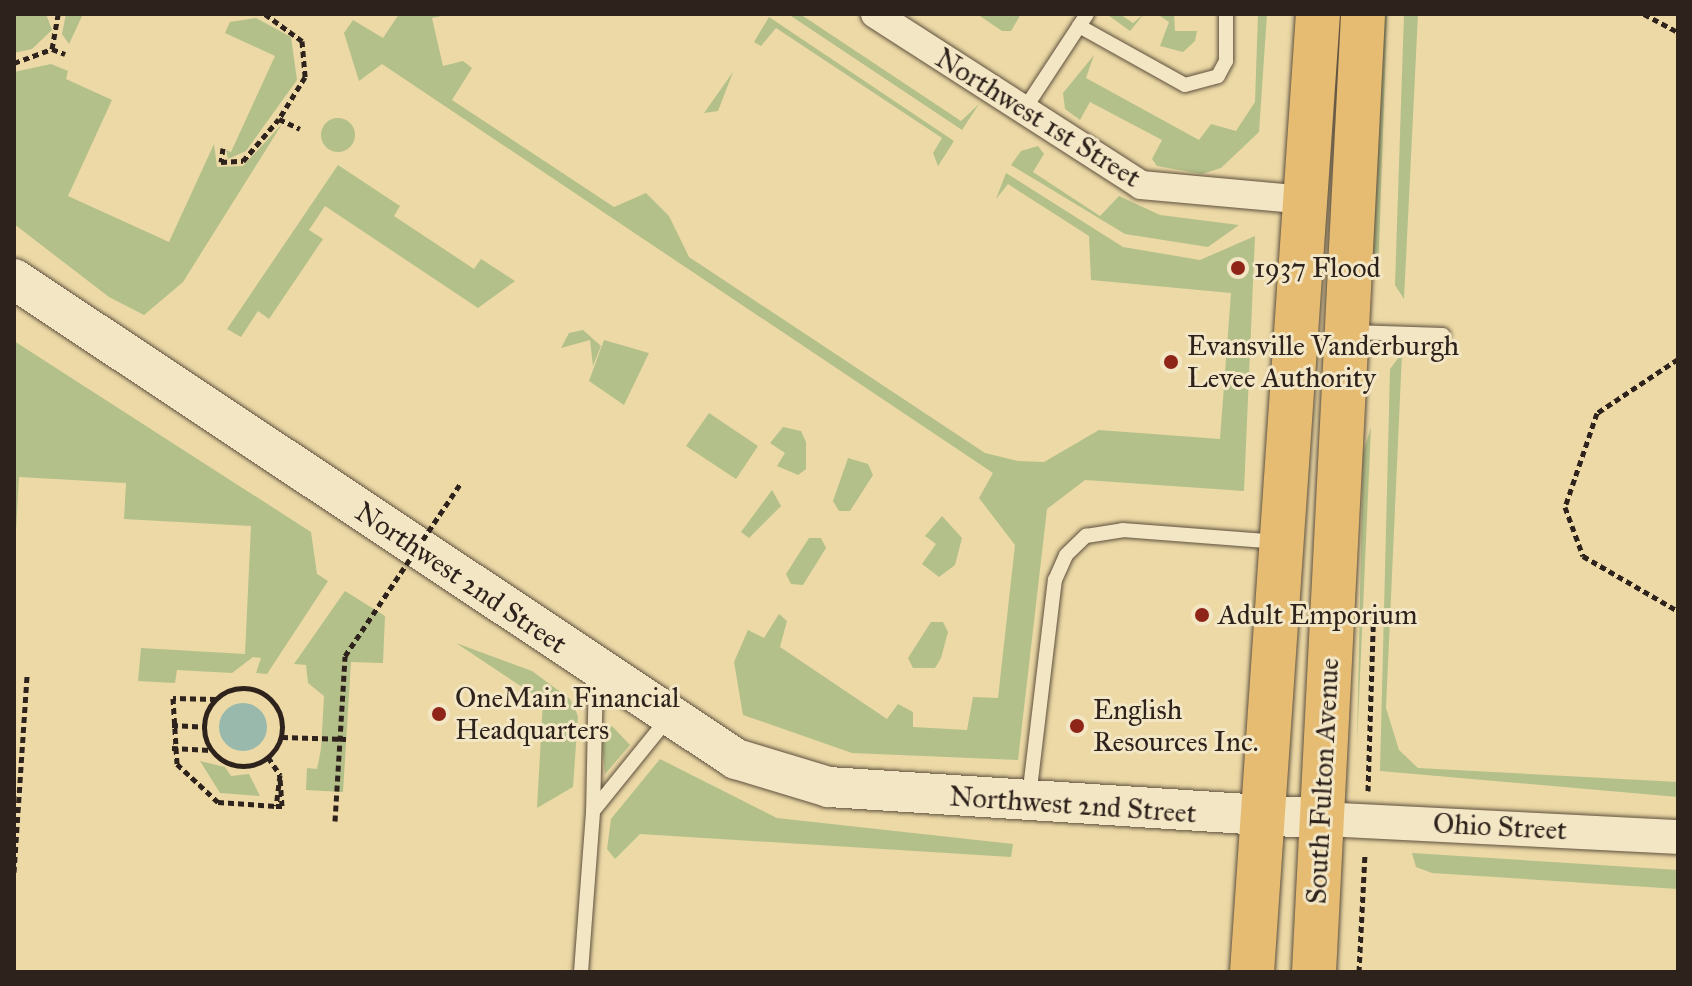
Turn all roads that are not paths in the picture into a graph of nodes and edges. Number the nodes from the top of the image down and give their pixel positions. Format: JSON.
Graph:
{"nodes":[{"id":1,"x":875,"y":14,"type":"edge"},
{"id":2,"x":1226,"y":14,"type":"edge"},
{"id":3,"x":1318,"y":14,"type":"edge"},
{"id":4,"x":1363,"y":14,"type":"edge"},
{"id":5,"x":1083,"y":20,"type":"edge"},
{"id":6,"x":1022,"y":113,"type":"junction"},
{"id":7,"x":1307,"y":200,"type":"junction"},
{"id":8,"x":14,"y":279,"type":"edge"},
{"id":9,"x":1346,"y":332,"type":"junction"},
{"id":10,"x":1443,"y":335,"type":"dead end"},
{"id":11,"x":1287,"y":543,"type":"junction"},
{"id":12,"x":596,"y":668,"type":"junction"},
{"id":13,"x":669,"y":717,"type":"junction"},
{"id":14,"x":1028,"y":803,"type":"junction"},
{"id":15,"x":593,"y":811,"type":"junction"},
{"id":16,"x":1265,"y":816,"type":"junction"},
{"id":17,"x":1322,"y":819,"type":"junction"},
{"id":18,"x":1678,"y":837,"type":"edge"},
{"id":19,"x":581,"y":972,"type":"edge"},
{"id":20,"x":1252,"y":972,"type":"edge"},
{"id":21,"x":1314,"y":972,"type":"edge"}],
"edges":[{"from":1,"to":6,"type":"street","name":"Northwest 1st Street"},
{"from":2,"to":5,"type":"lane"},
{"from":3,"to":7,"type":"highway","name":"South Fulton Avenue"},
{"from":4,"to":9,"type":"highway","name":"South Fulton Avenue"},
{"from":5,"to":6,"type":"lane"},
{"from":6,"to":7,"type":"street","name":"Northwest 1st Street"},
{"from":7,"to":11,"type":"highway","name":"South Fulton Avenue"},
{"from":8,"to":12,"type":"main road","name":"Northwest 2nd Street"},
{"from":9,"to":10,"type":"lane"},
{"from":9,"to":17,"type":"highway","name":"South Fulton Avenue"},
{"from":11,"to":14,"type":"lane"},
{"from":11,"to":16,"type":"highway","name":"South Fulton Avenue"},
{"from":12,"to":13,"type":"main road","name":"Northwest 2nd Street"},
{"from":12,"to":15,"type":"lane"},
{"from":13,"to":14,"type":"main road","name":"Northwest 2nd Street"},
{"from":13,"to":15,"type":"lane"},
{"from":14,"to":16,"type":"main road","name":"Northwest 2nd Street"},
{"from":15,"to":19,"type":"lane"},
{"from":16,"to":17,"type":"main road","name":"Northwest 2nd Street"},
{"from":16,"to":20,"type":"highway","name":"South Fulton Avenue"},
{"from":17,"to":18,"type":"street","name":"Ohio Street"},
{"from":17,"to":21,"type":"highway","name":"South Fulton Avenue"}]}
